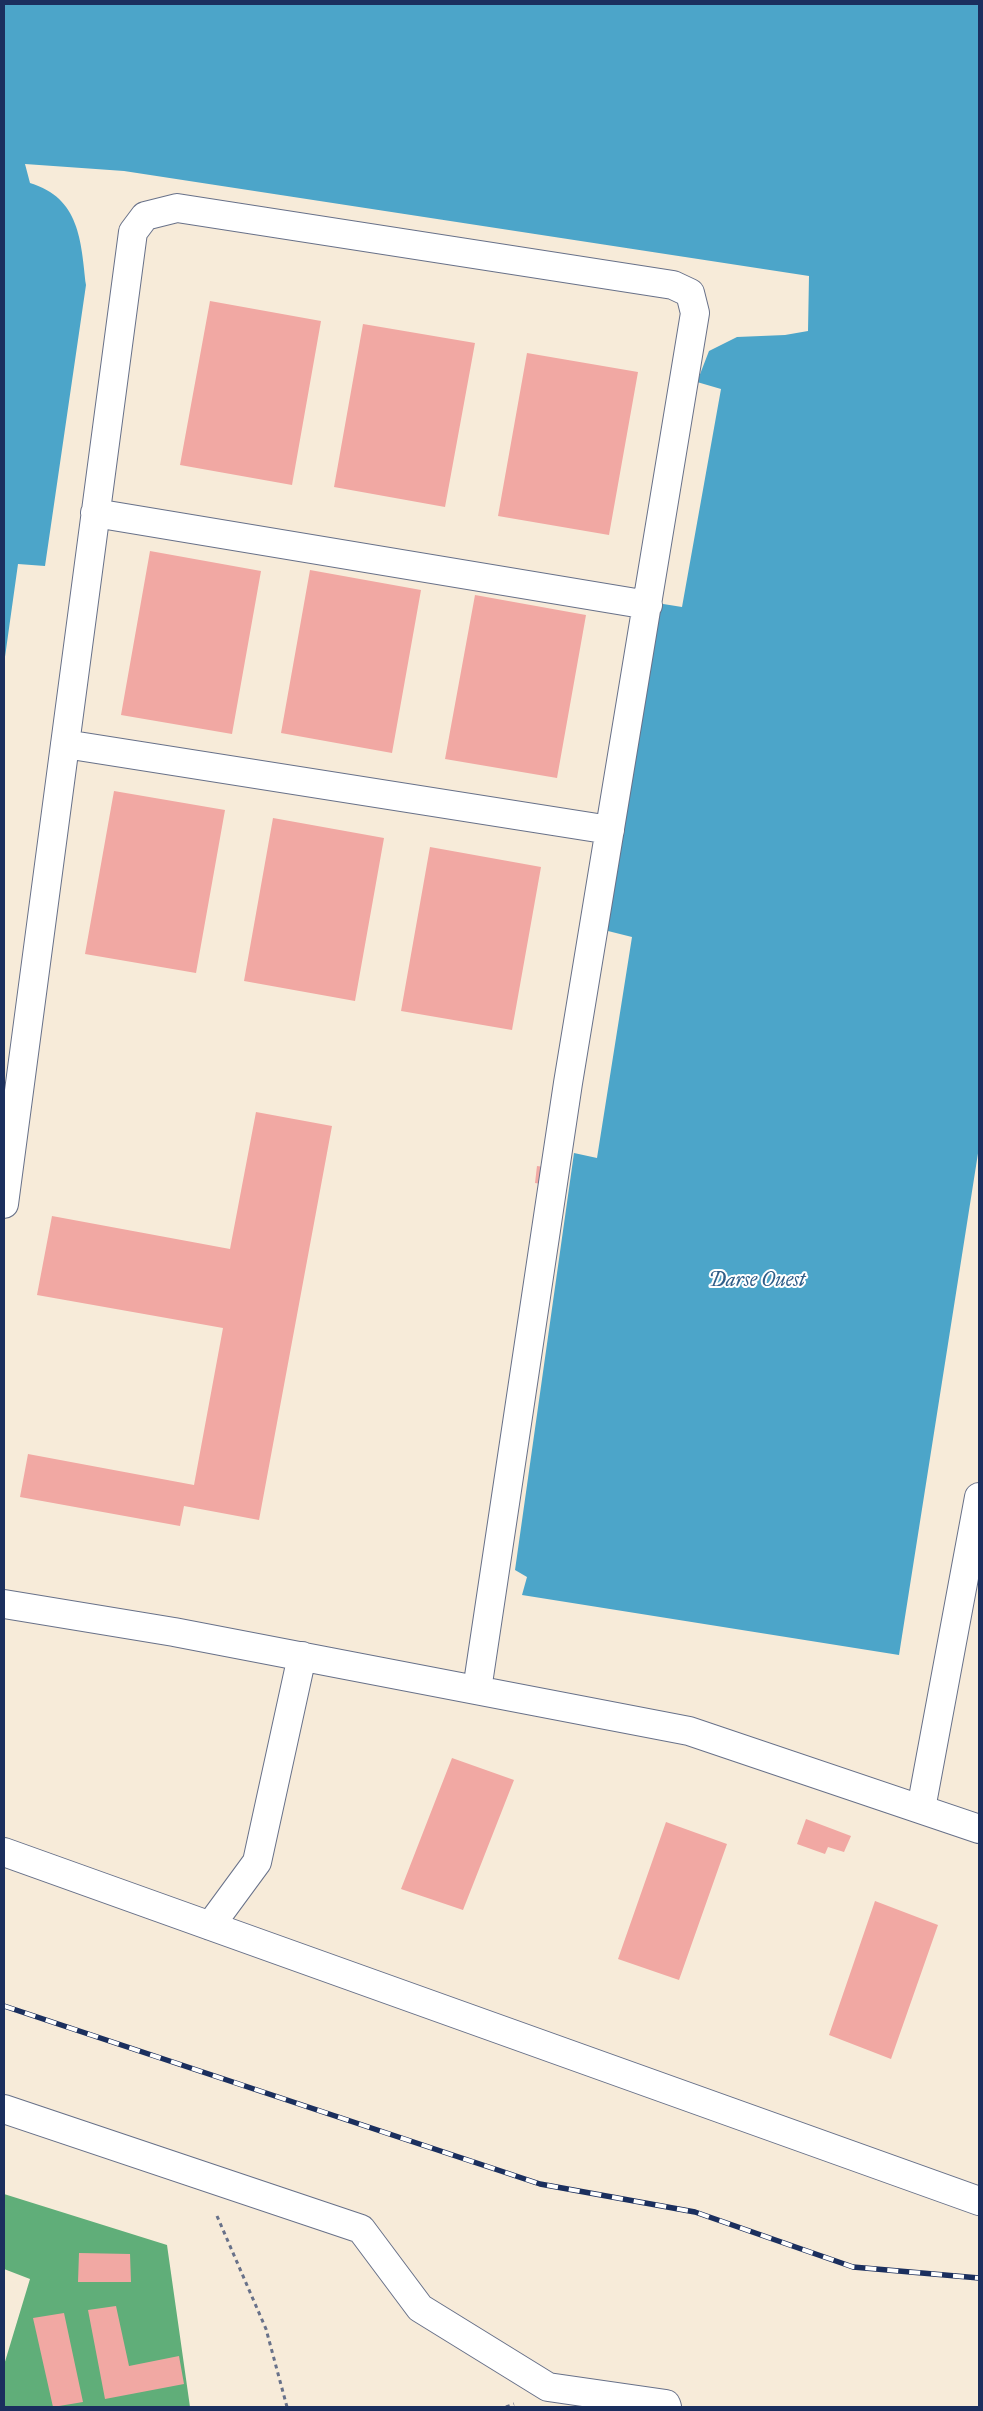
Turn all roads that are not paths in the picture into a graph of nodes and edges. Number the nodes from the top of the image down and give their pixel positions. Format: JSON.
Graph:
{"nodes":[{"id":1,"x":96,"y":513,"type":"junction"},
{"id":2,"x":648,"y":605,"type":"junction"},
{"id":3,"x":65,"y":744,"type":"junction"},
{"id":4,"x":610,"y":830,"type":"junction"},
{"id":5,"x":4,"y":1204,"type":"edge"},
{"id":6,"x":979,"y":1497,"type":"edge"},
{"id":7,"x":4,"y":1604,"type":"edge"},
{"id":8,"x":302,"y":1656,"type":"junction"},
{"id":9,"x":477,"y":1690,"type":"junction"},
{"id":10,"x":921,"y":1809,"type":"junction"},
{"id":11,"x":979,"y":1829,"type":"edge"},
{"id":12,"x":4,"y":1852,"type":"edge"},
{"id":13,"x":210,"y":1926,"type":"junction"},
{"id":14,"x":4,"y":2110,"type":"edge"},
{"id":15,"x":979,"y":2201,"type":"edge"},
{"id":16,"x":668,"y":2407,"type":"edge"}],
"edges":[{"from":1,"to":2,"type":"street"},
{"from":1,"to":2,"type":"street"},
{"from":1,"to":3,"type":"street"},
{"from":2,"to":4,"type":"street"},
{"from":3,"to":4,"type":"street"},
{"from":3,"to":5,"type":"street"},
{"from":4,"to":9,"type":"street"},
{"from":6,"to":10,"type":"street"},
{"from":7,"to":8,"type":"street"},
{"from":8,"to":9,"type":"street"},
{"from":8,"to":13,"type":"street"},
{"from":9,"to":10,"type":"street"},
{"from":10,"to":11,"type":"street"},
{"from":12,"to":13,"type":"street"},
{"from":13,"to":15,"type":"street"},
{"from":14,"to":16,"type":"street"}]}
